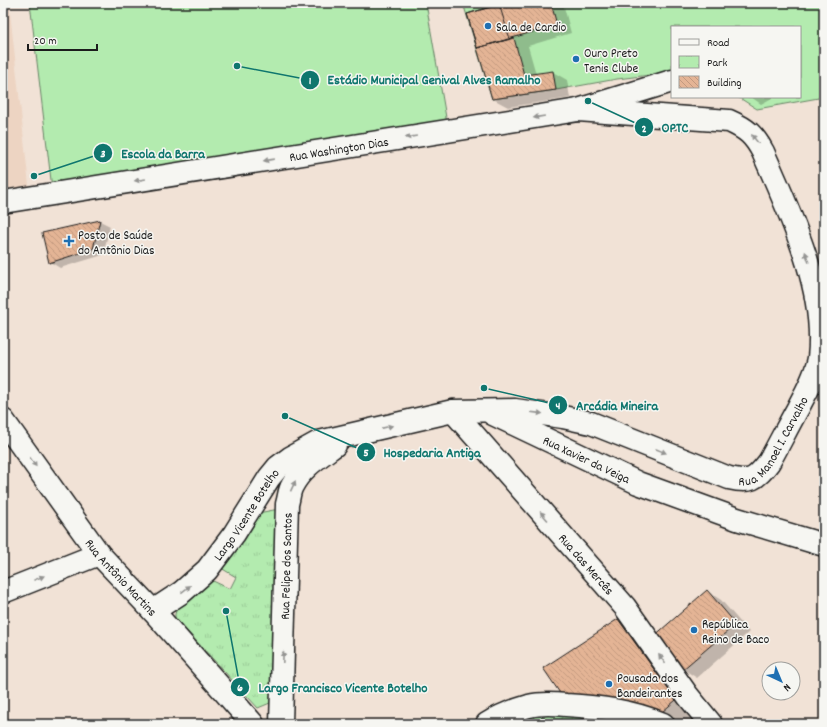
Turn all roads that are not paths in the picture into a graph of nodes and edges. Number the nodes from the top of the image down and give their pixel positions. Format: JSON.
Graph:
{"nodes":[{"id":1,"x":671,"y":81,"type":"edge"},
{"id":2,"x":578,"y":110,"type":"junction"},
{"id":3,"x":3,"y":202,"type":"edge"},
{"id":4,"x":484,"y":410,"type":"junction"},
{"id":5,"x":452,"y":411,"type":"junction"},
{"id":6,"x":5,"y":429,"type":"edge"},
{"id":7,"x":349,"y":436,"type":"junction"},
{"id":8,"x":824,"y":544,"type":"edge"},
{"id":9,"x":98,"y":554,"type":"junction"},
{"id":10,"x":3,"y":592,"type":"edge"},
{"id":11,"x":153,"y":611,"type":"junction"},
{"id":12,"x":253,"y":724,"type":"edge"},
{"id":13,"x":281,"y":724,"type":"edge"},
{"id":14,"x":487,"y":724,"type":"edge"},
{"id":15,"x":663,"y":724,"type":"edge"},
{"id":16,"x":711,"y":724,"type":"edge"}],
"edges":[{"from":1,"to":2,"type":"street","name":"Rua Washington Dias"},
{"from":2,"to":3,"type":"street","name":"Rua Washington Dias","one_way":true},
{"from":4,"to":2,"type":"street","name":"Rua Manoel I. Carvalho","one_way":true},
{"from":4,"to":5,"type":"street","name":"Rua Xavier da Veiga"},
{"from":4,"to":8,"type":"street","name":"Rua Xavier da Veiga"},
{"from":7,"to":5,"type":"street","name":"Rua Xavier da Veiga","one_way":true},
{"from":16,"to":5,"type":"street","name":"Rua das Mercês","one_way":true},
{"from":6,"to":9,"type":"street","name":"Rua Antônio Martins","one_way":true},
{"from":11,"to":7,"type":"street","name":"Largo Vicente Botelho","one_way":true},
{"from":13,"to":7,"type":"street","name":"Rua Felipe dos Santos","one_way":true},
{"from":10,"to":9,"type":"street","one_way":true},
{"from":9,"to":11,"type":"street","name":"Rua Antônio Martins"},
{"from":11,"to":12,"type":"street","name":"Rua Antônio Martins"},
{"from":14,"to":15,"type":"street"}]}
